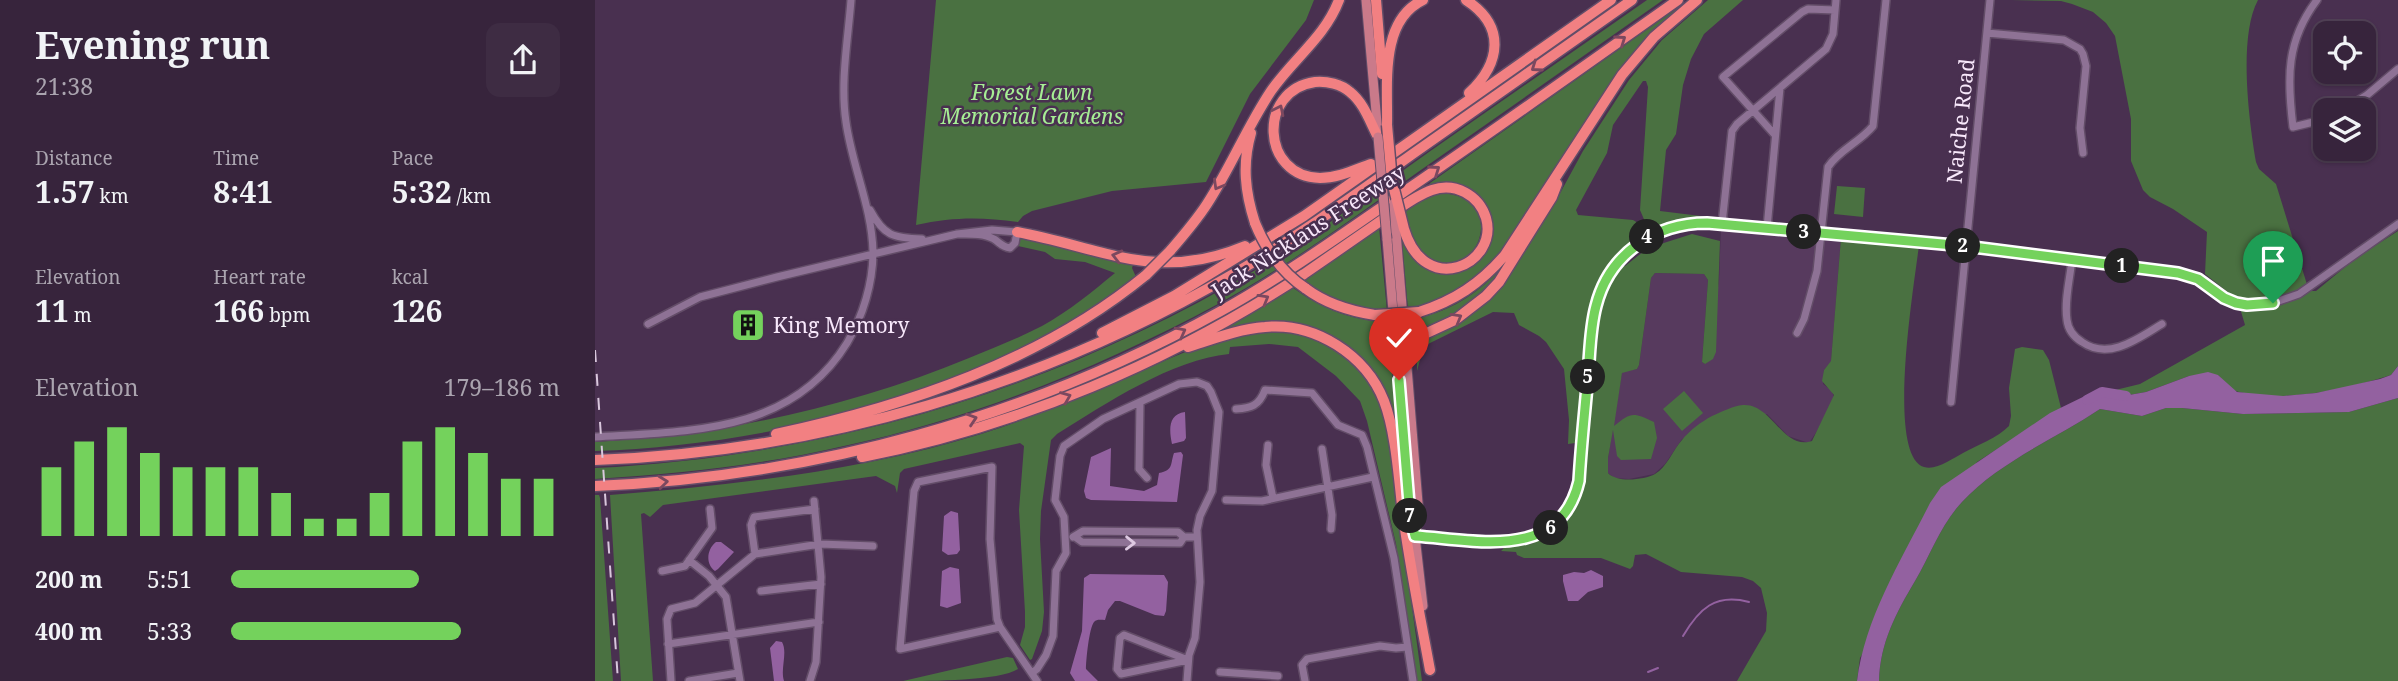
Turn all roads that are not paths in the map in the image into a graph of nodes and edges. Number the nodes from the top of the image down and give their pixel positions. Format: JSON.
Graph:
{"nodes":[{"id":1,"x":851,"y":0,"type":"edge"},
{"id":2,"x":1339,"y":0,"type":"edge"},
{"id":3,"x":1366,"y":0,"type":"edge"},
{"id":4,"x":1376,"y":0,"type":"edge"},
{"id":5,"x":1423,"y":0,"type":"edge"},
{"id":6,"x":1466,"y":0,"type":"edge"},
{"id":7,"x":1611,"y":0,"type":"edge"},
{"id":8,"x":1632,"y":0,"type":"edge"},
{"id":9,"x":1678,"y":0,"type":"edge"},
{"id":10,"x":1697,"y":0,"type":"edge"},
{"id":11,"x":1836,"y":0,"type":"edge"},
{"id":12,"x":1886,"y":0,"type":"edge"},
{"id":13,"x":1990,"y":0,"type":"edge"},
{"id":14,"x":2317,"y":0,"type":"edge"},
{"id":15,"x":1835,"y":10,"type":"junction"},
{"id":16,"x":1987,"y":33,"type":"junction"},
{"id":17,"x":2398,"y":69,"type":"edge"},
{"id":18,"x":1780,"y":88,"type":"junction"},
{"id":19,"x":2362,"y":98,"type":"edge"},
{"id":20,"x":1263,"y":104,"type":"junction"},
{"id":21,"x":1753,"y":110,"type":"junction"},
{"id":22,"x":1441,"y":119,"type":"junction"},
{"id":23,"x":2313,"y":122,"type":"edge"},
{"id":24,"x":1387,"y":125,"type":"junction"},
{"id":25,"x":1775,"y":135,"type":"junction"},
{"id":26,"x":1378,"y":137,"type":"junction"},
{"id":27,"x":2083,"y":153,"type":"dead end"},
{"id":28,"x":1568,"y":157,"type":"junction"},
{"id":29,"x":1384,"y":160,"type":"junction"},
{"id":30,"x":864,"y":199,"type":"junction"},
{"id":31,"x":1722,"y":224,"type":"junction"},
{"id":32,"x":2398,"y":224,"type":"edge"},
{"id":33,"x":1766,"y":228,"type":"junction"},
{"id":34,"x":1400,"y":231,"type":"junction"},
{"id":35,"x":1017,"y":232,"type":"junction"},
{"id":36,"x":1277,"y":233,"type":"junction"},
{"id":37,"x":1821,"y":233,"type":"junction"},
{"id":38,"x":957,"y":234,"type":"junction"},
{"id":39,"x":930,"y":239,"type":"junction"},
{"id":40,"x":1965,"y":246,"type":"junction"},
{"id":41,"x":873,"y":254,"type":"junction"},
{"id":42,"x":2071,"y":259,"type":"junction"},
{"id":43,"x":648,"y":324,"type":"dead end"},
{"id":44,"x":2162,"y":324,"type":"dead end"},
{"id":45,"x":1797,"y":333,"type":"dead end"},
{"id":46,"x":1162,"y":355,"type":"junction"},
{"id":47,"x":1406,"y":358,"type":"junction"},
{"id":48,"x":1022,"y":374,"type":"junction"},
{"id":49,"x":1951,"y":402,"type":"dead end"},
{"id":50,"x":1140,"y":403,"type":"junction"},
{"id":51,"x":1236,"y":410,"type":"dead end"},
{"id":52,"x":595,"y":437,"type":"edge"},
{"id":53,"x":1268,"y":445,"type":"dead end"},
{"id":54,"x":729,"y":448,"type":"junction"},
{"id":55,"x":1322,"y":449,"type":"dead end"},
{"id":56,"x":595,"y":460,"type":"edge"},
{"id":57,"x":811,"y":461,"type":"junction"},
{"id":58,"x":1373,"y":477,"type":"junction"},
{"id":59,"x":1147,"y":478,"type":"dead end"},
{"id":60,"x":595,"y":486,"type":"edge"},
{"id":61,"x":1327,"y":486,"type":"junction"},
{"id":62,"x":1273,"y":498,"type":"junction"},
{"id":63,"x":1226,"y":499,"type":"dead end"},
{"id":64,"x":710,"y":509,"type":"dead end"},
{"id":65,"x":1331,"y":529,"type":"dead end"},
{"id":66,"x":1415,"y":536,"type":"junction"},
{"id":67,"x":1066,"y":537,"type":"junction"},
{"id":68,"x":1197,"y":537,"type":"junction"},
{"id":69,"x":820,"y":544,"type":"junction"},
{"id":70,"x":873,"y":546,"type":"dead end"},
{"id":71,"x":755,"y":554,"type":"junction"},
{"id":72,"x":689,"y":560,"type":"junction"},
{"id":73,"x":662,"y":571,"type":"dead end"},
{"id":74,"x":821,"y":584,"type":"junction"},
{"id":75,"x":718,"y":585,"type":"junction"},
{"id":76,"x":761,"y":591,"type":"dead end"},
{"id":77,"x":819,"y":622,"type":"junction"},
{"id":78,"x":1000,"y":627,"type":"junction"},
{"id":79,"x":732,"y":634,"type":"junction"},
{"id":80,"x":668,"y":644,"type":"junction"},
{"id":81,"x":1408,"y":647,"type":"junction"},
{"id":82,"x":1188,"y":660,"type":"junction"},
{"id":83,"x":1220,"y":672,"type":"dead end"},
{"id":84,"x":1032,"y":673,"type":"junction"},
{"id":85,"x":1431,"y":675,"type":"edge"},
{"id":86,"x":1278,"y":676,"type":"dead end"},
{"id":87,"x":739,"y":677,"type":"edge"},
{"id":88,"x":1252,"y":678,"type":"edge"},
{"id":89,"x":671,"y":681,"type":"edge"},
{"id":90,"x":689,"y":681,"type":"edge"},
{"id":91,"x":810,"y":681,"type":"edge"},
{"id":92,"x":1037,"y":681,"type":"edge"},
{"id":93,"x":1187,"y":681,"type":"edge"},
{"id":94,"x":1305,"y":681,"type":"edge"},
{"id":95,"x":1413,"y":681,"type":"edge"}],
"edges":[{"from":1,"to":30,"type":"street"},
{"from":2,"to":20,"type":"highway"},
{"from":3,"to":26,"type":"main road"},
{"from":4,"to":24,"type":"highway"},
{"from":5,"to":24,"type":"highway"},
{"from":6,"to":22,"type":"highway"},
{"from":7,"to":22,"type":"highway"},
{"from":8,"to":48,"type":"highway","name":"Jack Nicklaus Freeway","one_way":true},
{"from":57,"to":9,"type":"highway","name":"Jack Nicklaus Freeway","one_way":true},
{"from":10,"to":28,"type":"highway"},
{"from":11,"to":15,"type":"street"},
{"from":12,"to":37,"type":"street"},
{"from":13,"to":16,"type":"street","name":"Naiche Road"},
{"from":14,"to":23,"type":"street"},
{"from":15,"to":18,"type":"street"},
{"from":15,"to":21,"type":"street"},
{"from":16,"to":27,"type":"street"},
{"from":16,"to":40,"type":"street","name":"Naiche Road"},
{"from":17,"to":19,"type":"street"},
{"from":18,"to":21,"type":"street"},
{"from":18,"to":25,"type":"street"},
{"from":20,"to":28,"type":"highway","bridge":true},
{"from":20,"to":54,"type":"highway","one_way":true,"bridge":true},
{"from":21,"to":25,"type":"street"},
{"from":21,"to":31,"type":"street"},
{"from":22,"to":29,"type":"highway"},
{"from":24,"to":34,"type":"highway","bridge":true},
{"from":25,"to":33,"type":"street"},
{"from":29,"to":26,"type":"highway","one_way":true},
{"from":26,"to":66,"type":"main road","bridge":true},
{"from":47,"to":28,"type":"highway","one_way":true},
{"from":29,"to":36,"type":"highway"},
{"from":30,"to":39,"type":"street"},
{"from":30,"to":41,"type":"street"},
{"from":31,"to":33,"type":"street"},
{"from":31,"to":66,"type":"street"},
{"from":32,"to":42,"type":"street"},
{"from":33,"to":37,"type":"street"},
{"from":46,"to":34,"type":"highway","one_way":true},
{"from":34,"to":47,"type":"main road"},
{"from":36,"to":35,"type":"highway","one_way":true},
{"from":35,"to":38,"type":"street"},
{"from":35,"to":38,"type":"street"},
{"from":36,"to":48,"type":"highway"},
{"from":37,"to":40,"type":"street"},
{"from":37,"to":45,"type":"street"},
{"from":38,"to":39,"type":"street"},
{"from":39,"to":41,"type":"street"},
{"from":40,"to":42,"type":"street"},
{"from":40,"to":49,"type":"street","name":"Naiche Road"},
{"from":41,"to":43,"type":"street"},
{"from":41,"to":52,"type":"street"},
{"from":42,"to":44,"type":"street"},
{"from":57,"to":46,"type":"highway","one_way":true},
{"from":46,"to":85,"type":"highway"},
{"from":47,"to":66,"type":"main road"},
{"from":48,"to":54,"type":"highway","name":"Jack Nicklaus Freeway"},
{"from":50,"to":59,"type":"street"},
{"from":50,"to":67,"type":"street"},
{"from":50,"to":68,"type":"street"},
{"from":51,"to":58,"type":"street"},
{"from":53,"to":62,"type":"street"},
{"from":54,"to":56,"type":"highway","name":"Jack Nicklaus Freeway"},
{"from":55,"to":61,"type":"street"},
{"from":60,"to":57,"type":"highway","name":"Jack Nicklaus Freeway","one_way":true},
{"from":58,"to":61,"type":"street"},
{"from":58,"to":81,"type":"street"},
{"from":61,"to":62,"type":"street"},
{"from":61,"to":65,"type":"street"},
{"from":62,"to":63,"type":"street"},
{"from":64,"to":72,"type":"street"},
{"from":66,"to":85,"type":"main road"},
{"from":67,"to":68,"type":"street"},
{"from":67,"to":84,"type":"street"},
{"from":68,"to":82,"type":"street"},
{"from":69,"to":70,"type":"street"},
{"from":69,"to":71,"type":"street"},
{"from":69,"to":71,"type":"street"},
{"from":69,"to":74,"type":"street"},
{"from":71,"to":75,"type":"street"},
{"from":72,"to":73,"type":"street"},
{"from":72,"to":75,"type":"street"},
{"from":74,"to":76,"type":"street"},
{"from":74,"to":77,"type":"street"},
{"from":75,"to":79,"type":"street"},
{"from":75,"to":80,"type":"street"},
{"from":77,"to":79,"type":"street"},
{"from":77,"to":91,"type":"street"},
{"from":78,"to":78,"type":"street"},
{"from":78,"to":84,"type":"street"},
{"from":79,"to":80,"type":"street"},
{"from":79,"to":87,"type":"street"},
{"from":80,"to":89,"type":"street"},
{"from":81,"to":94,"type":"street"},
{"from":81,"to":95,"type":"street"},
{"from":82,"to":82,"type":"street"},
{"from":82,"to":93,"type":"street"},
{"from":83,"to":88,"type":"street"},
{"from":84,"to":92,"type":"street"},
{"from":86,"to":88,"type":"street"},
{"from":87,"to":90,"type":"street"}]}
